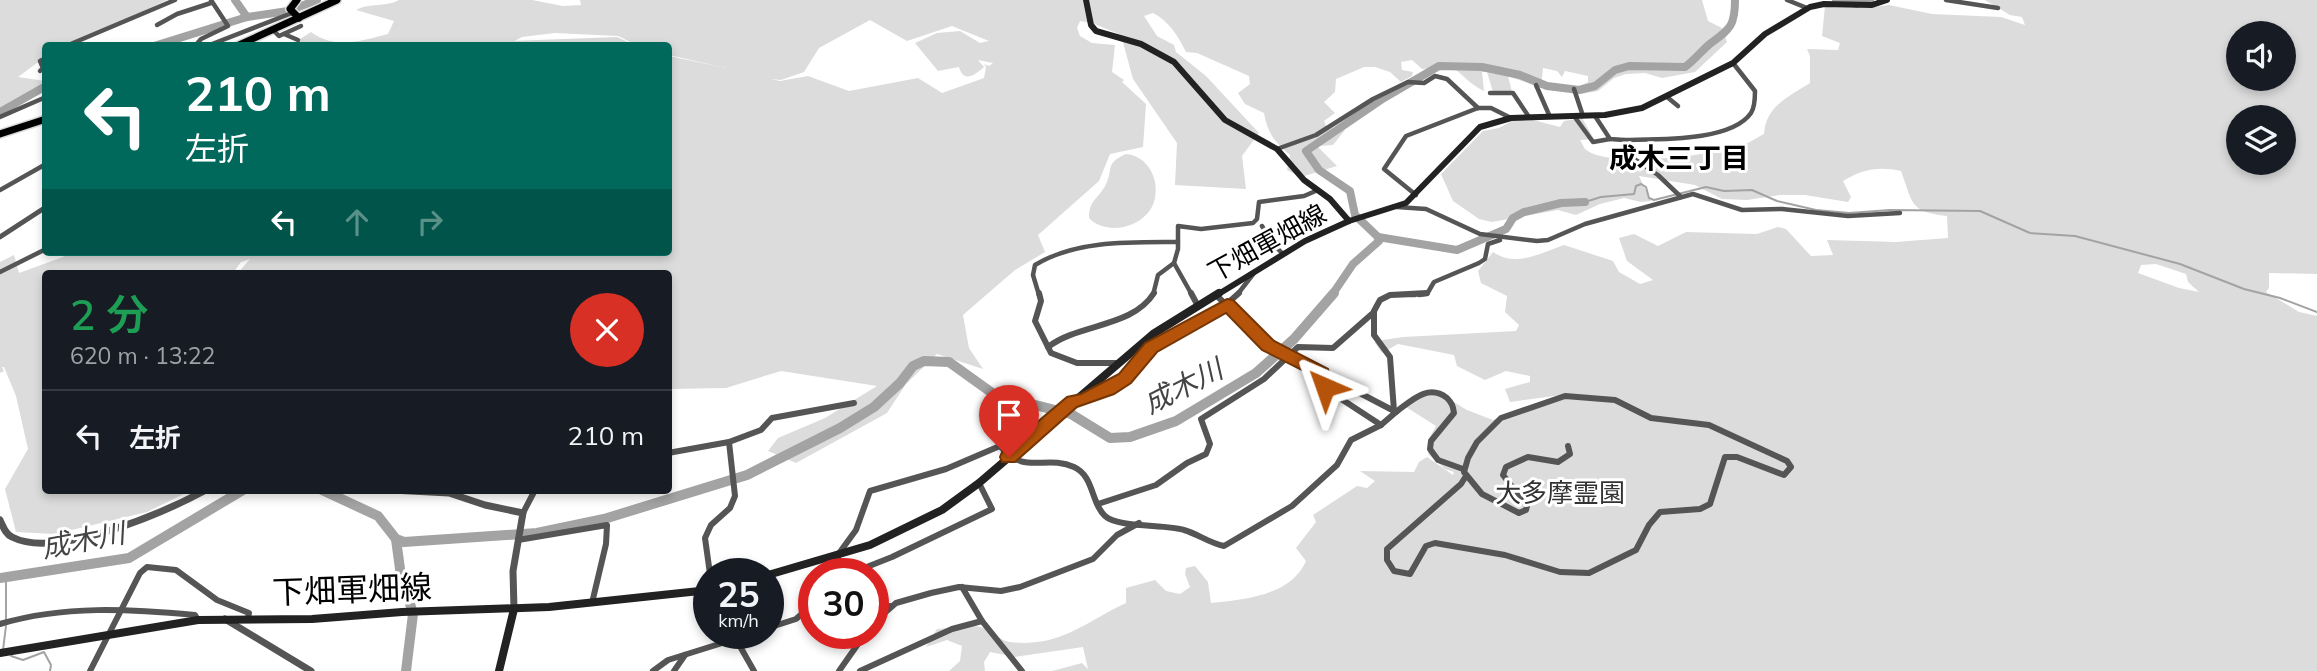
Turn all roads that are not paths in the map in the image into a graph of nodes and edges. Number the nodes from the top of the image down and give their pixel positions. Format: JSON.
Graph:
{"nodes":[{"id":1,"x":175,"y":0,"type":"edge"},
{"id":2,"x":298,"y":0,"type":"edge"},
{"id":3,"x":337,"y":0,"type":"edge"},
{"id":4,"x":1086,"y":0,"type":"edge"},
{"id":5,"x":1787,"y":0,"type":"edge"},
{"id":6,"x":1888,"y":0,"type":"edge"},
{"id":7,"x":1946,"y":0,"type":"edge"},
{"id":8,"x":211,"y":2,"type":"edge"},
{"id":9,"x":1807,"y":8,"type":"junction"},
{"id":10,"x":1998,"y":8,"type":"dead end"},
{"id":11,"x":291,"y":11,"type":"junction"},
{"id":12,"x":299,"y":18,"type":"junction"},
{"id":13,"x":274,"y":20,"type":"junction"},
{"id":14,"x":227,"y":23,"type":"joint"},
{"id":15,"x":157,"y":24,"type":"dead end"},
{"id":16,"x":301,"y":26,"type":"dead end"},
{"id":17,"x":274,"y":29,"type":"junction"},
{"id":18,"x":284,"y":34,"type":"junction"},
{"id":19,"x":298,"y":40,"type":"dead end"},
{"id":20,"x":75,"y":42,"type":"edge"},
{"id":21,"x":198,"y":42,"type":"edge"},
{"id":22,"x":216,"y":42,"type":"edge"},
{"id":23,"x":246,"y":42,"type":"edge"},
{"id":24,"x":1733,"y":62,"type":"junction"},
{"id":25,"x":1536,"y":85,"type":"dead end"},
{"id":26,"x":1574,"y":91,"type":"dead end"},
{"id":27,"x":1490,"y":93,"type":"dead end"},
{"id":28,"x":1667,"y":97,"type":"junction"},
{"id":29,"x":42,"y":99,"type":"edge"},
{"id":30,"x":1678,"y":106,"type":"dead end"},
{"id":31,"x":1478,"y":108,"type":"junction"},
{"id":32,"x":1574,"y":116,"type":"junction"},
{"id":33,"x":1583,"y":116,"type":"junction"},
{"id":34,"x":1595,"y":116,"type":"junction"},
{"id":35,"x":0,"y":117,"type":"edge"},
{"id":36,"x":1529,"y":117,"type":"junction"},
{"id":37,"x":1550,"y":117,"type":"junction"},
{"id":38,"x":1511,"y":118,"type":"junction"},
{"id":39,"x":42,"y":120,"type":"edge"},
{"id":40,"x":0,"y":134,"type":"edge"},
{"id":41,"x":1610,"y":139,"type":"junction"},
{"id":42,"x":1625,"y":143,"type":"junction"},
{"id":43,"x":1277,"y":149,"type":"junction"},
{"id":44,"x":42,"y":166,"type":"edge"},
{"id":45,"x":0,"y":190,"type":"edge"},
{"id":46,"x":1318,"y":190,"type":"junction"},
{"id":47,"x":1416,"y":195,"type":"junction"},
{"id":48,"x":1681,"y":197,"type":"junction"},
{"id":49,"x":1397,"y":207,"type":"junction"},
{"id":50,"x":42,"y":210,"type":"edge"},
{"id":51,"x":1900,"y":213,"type":"dead end"},
{"id":52,"x":1355,"y":219,"type":"junction"},
{"id":53,"x":1262,"y":226,"type":"dead end"},
{"id":54,"x":0,"y":237,"type":"edge"},
{"id":55,"x":1511,"y":239,"type":"junction"},
{"id":56,"x":1178,"y":242,"type":"junction"},
{"id":57,"x":42,"y":251,"type":"edge"},
{"id":58,"x":1283,"y":254,"type":"junction"},
{"id":59,"x":1174,"y":262,"type":"junction"},
{"id":60,"x":1255,"y":271,"type":"junction"},
{"id":61,"x":0,"y":272,"type":"edge"},
{"id":62,"x":1216,"y":295,"type":"junction"},
{"id":63,"x":1227,"y":304,"type":"junction"},
{"id":64,"x":1198,"y":306,"type":"junction"},
{"id":65,"x":1373,"y":313,"type":"junction"},
{"id":66,"x":1048,"y":346,"type":"junction"},
{"id":67,"x":1288,"y":355,"type":"junction"},
{"id":68,"x":1116,"y":363,"type":"junction"},
{"id":69,"x":1322,"y":373,"type":"junction"},
{"id":70,"x":1073,"y":401,"type":"junction"},
{"id":71,"x":854,"y":403,"type":"dead end"},
{"id":72,"x":1394,"y":412,"type":"junction"},
{"id":73,"x":1381,"y":425,"type":"junction"},
{"id":74,"x":1044,"y":427,"type":"junction"},
{"id":75,"x":729,"y":442,"type":"junction"},
{"id":76,"x":1000,"y":446,"type":"junction"},
{"id":77,"x":1568,"y":446,"type":"dead end"},
{"id":78,"x":672,"y":452,"type":"edge"},
{"id":79,"x":1009,"y":457,"type":"junction"},
{"id":80,"x":1465,"y":472,"type":"junction"},
{"id":81,"x":979,"y":483,"type":"junction"},
{"id":82,"x":198,"y":494,"type":"edge"},
{"id":83,"x":452,"y":494,"type":"edge"},
{"id":84,"x":533,"y":494,"type":"edge"},
{"id":85,"x":1098,"y":504,"type":"junction"},
{"id":86,"x":523,"y":513,"type":"junction"},
{"id":87,"x":0,"y":521,"type":"edge"},
{"id":88,"x":1139,"y":523,"type":"junction"},
{"id":89,"x":518,"y":539,"type":"junction"},
{"id":90,"x":837,"y":556,"type":"junction"},
{"id":91,"x":707,"y":558,"type":"edge"},
{"id":92,"x":889,"y":559,"type":"edge"},
{"id":93,"x":784,"y":571,"type":"edge"},
{"id":94,"x":962,"y":587,"type":"junction"},
{"id":95,"x":693,"y":593,"type":"edge"},
{"id":96,"x":592,"y":603,"type":"junction"},
{"id":97,"x":896,"y":604,"type":"junction"},
{"id":98,"x":889,"y":606,"type":"edge"},
{"id":99,"x":123,"y":608,"type":"junction"},
{"id":100,"x":514,"y":609,"type":"junction"},
{"id":101,"x":889,"y":610,"type":"edge"},
{"id":102,"x":224,"y":618,"type":"junction"},
{"id":103,"x":248,"y":618,"type":"junction"},
{"id":104,"x":198,"y":620,"type":"junction"},
{"id":105,"x":982,"y":621,"type":"junction"},
{"id":106,"x":0,"y":624,"type":"edge"},
{"id":107,"x":109,"y":635,"type":"junction"},
{"id":108,"x":700,"y":649,"type":"edge"},
{"id":109,"x":741,"y":649,"type":"edge"},
{"id":110,"x":854,"y":649,"type":"edge"},
{"id":111,"x":0,"y":653,"type":"edge"},
{"id":112,"x":685,"y":655,"type":"junction"},
{"id":113,"x":90,"y":671,"type":"edge"},
{"id":114,"x":311,"y":671,"type":"edge"},
{"id":115,"x":499,"y":671,"type":"edge"},
{"id":116,"x":653,"y":671,"type":"edge"},
{"id":117,"x":674,"y":671,"type":"edge"},
{"id":118,"x":754,"y":671,"type":"edge"},
{"id":119,"x":839,"y":671,"type":"edge"},
{"id":120,"x":860,"y":671,"type":"edge"},
{"id":121,"x":1022,"y":671,"type":"edge"}],
"edges":[{"from":1,"to":20,"type":"street"},
{"from":2,"to":11,"type":"main road"},
{"from":3,"to":12,"type":"main road"},
{"from":4,"to":43,"type":"main road"},
{"from":5,"to":9,"type":"street"},
{"from":6,"to":9,"type":"main road","name":"下畑軍畑線"},
{"from":7,"to":10,"type":"street"},
{"from":8,"to":14,"type":"street"},
{"from":8,"to":15,"type":"street"},
{"from":9,"to":24,"type":"main road","name":"下畑軍畑線"},
{"from":11,"to":12,"type":"main road"},
{"from":11,"to":13,"type":"street"},
{"from":12,"to":17,"type":"main road"},
{"from":13,"to":17,"type":"street"},
{"from":13,"to":22,"type":"street"},
{"from":14,"to":21,"type":"street"},
{"from":16,"to":18,"type":"street"},
{"from":17,"to":18,"type":"street"},
{"from":17,"to":23,"type":"main road"},
{"from":18,"to":19,"type":"street"},
{"from":24,"to":28,"type":"main road","name":"下畑軍畑線"},
{"from":24,"to":42,"type":"street"},
{"from":25,"to":37,"type":"street"},
{"from":26,"to":33,"type":"street"},
{"from":27,"to":36,"type":"street"},
{"from":28,"to":30,"type":"street"},
{"from":28,"to":34,"type":"main road","name":"下畑軍畑線"},
{"from":29,"to":35,"type":"street"},
{"from":31,"to":38,"type":"street"},
{"from":31,"to":43,"type":"street"},
{"from":31,"to":47,"type":"street"},
{"from":32,"to":33,"type":"main road","name":"下畑軍畑線"},
{"from":32,"to":37,"type":"main road","name":"下畑軍畑線"},
{"from":32,"to":41,"type":"street"},
{"from":33,"to":34,"type":"main road","name":"下畑軍畑線"},
{"from":34,"to":41,"type":"street"},
{"from":36,"to":37,"type":"main road","name":"下畑軍畑線"},
{"from":36,"to":38,"type":"main road","name":"下畑軍畑線"},
{"from":38,"to":47,"type":"main road","name":"下畑軍畑線"},
{"from":39,"to":40,"type":"main road"},
{"from":41,"to":42,"type":"street"},
{"from":42,"to":48,"type":"street"},
{"from":43,"to":46,"type":"main road"},
{"from":44,"to":45,"type":"street"},
{"from":46,"to":52,"type":"main road"},
{"from":46,"to":56,"type":"street"},
{"from":47,"to":49,"type":"main road","name":"下畑軍畑線"},
{"from":48,"to":51,"type":"street"},
{"from":48,"to":55,"type":"street"},
{"from":49,"to":52,"type":"main road","name":"下畑軍畑線"},
{"from":49,"to":55,"type":"street"},
{"from":50,"to":54,"type":"street"},
{"from":52,"to":58,"type":"main road","name":"下畑軍畑線"},
{"from":53,"to":58,"type":"street"},
{"from":55,"to":65,"type":"street"},
{"from":56,"to":59,"type":"street"},
{"from":56,"to":66,"type":"street"},
{"from":57,"to":61,"type":"street"},
{"from":58,"to":60,"type":"main road","name":"下畑軍畑線"},
{"from":59,"to":64,"type":"street"},
{"from":59,"to":66,"type":"street"},
{"from":60,"to":62,"type":"main road","name":"下畑軍畑線"},
{"from":60,"to":63,"type":"street"},
{"from":62,"to":63,"type":"street"},
{"from":62,"to":64,"type":"main road","name":"下畑軍畑線"},
{"from":63,"to":67,"type":"street"},
{"from":63,"to":70,"type":"street"},
{"from":64,"to":68,"type":"main road","name":"下畑軍畑線"},
{"from":65,"to":67,"type":"street"},
{"from":65,"to":72,"type":"street"},
{"from":66,"to":68,"type":"street"},
{"from":67,"to":69,"type":"street"},
{"from":67,"to":85,"type":"street"},
{"from":68,"to":70,"type":"main road","name":"下畑軍畑線"},
{"from":69,"to":72,"type":"street"},
{"from":69,"to":73,"type":"street"},
{"from":70,"to":74,"type":"main road","name":"下畑軍畑線"},
{"from":71,"to":75,"type":"street"},
{"from":72,"to":73,"type":"street"},
{"from":72,"to":80,"type":"street"},
{"from":73,"to":88,"type":"street"},
{"from":74,"to":76,"type":"street"},
{"from":74,"to":79,"type":"main road","name":"下畑軍畑線"},
{"from":75,"to":78,"type":"street"},
{"from":75,"to":91,"type":"street"},
{"from":76,"to":79,"type":"street"},
{"from":76,"to":90,"type":"street"},
{"from":77,"to":80,"type":"street"},
{"from":79,"to":81,"type":"main road","name":"下畑軍畑線"},
{"from":79,"to":85,"type":"street"},
{"from":80,"to":80,"type":"street"},
{"from":81,"to":90,"type":"main road","name":"下畑軍畑線"},
{"from":81,"to":92,"type":"street"},
{"from":82,"to":87,"type":"street"},
{"from":83,"to":86,"type":"street"},
{"from":84,"to":86,"type":"street"},
{"from":85,"to":88,"type":"street"},
{"from":86,"to":89,"type":"street"},
{"from":88,"to":94,"type":"street"},
{"from":89,"to":96,"type":"street"},
{"from":89,"to":100,"type":"street"},
{"from":90,"to":93,"type":"main road","name":"下畑軍畑線"},
{"from":94,"to":97,"type":"street"},
{"from":94,"to":105,"type":"street"},
{"from":95,"to":96,"type":"main road","name":"下畑軍畑線"},
{"from":96,"to":100,"type":"main road","name":"下畑軍畑線"},
{"from":97,"to":98,"type":"street"},
{"from":97,"to":101,"type":"street"},
{"from":99,"to":103,"type":"street"},
{"from":99,"to":104,"type":"street"},
{"from":99,"to":106,"type":"street"},
{"from":99,"to":107,"type":"street"},
{"from":100,"to":103,"type":"main road","name":"下畑軍畑線"},
{"from":100,"to":115,"type":"main road"},
{"from":102,"to":103,"type":"main road","name":"下畑軍畑線"},
{"from":102,"to":104,"type":"main road","name":"下畑軍畑線"},
{"from":102,"to":114,"type":"street"},
{"from":104,"to":107,"type":"main road","name":"下畑軍畑線"},
{"from":105,"to":120,"type":"street"},
{"from":105,"to":121,"type":"street"},
{"from":107,"to":111,"type":"main road","name":"下畑軍畑線"},
{"from":107,"to":113,"type":"street"},
{"from":108,"to":112,"type":"street"},
{"from":109,"to":118,"type":"street"},
{"from":110,"to":119,"type":"street"},
{"from":112,"to":116,"type":"street"},
{"from":112,"to":117,"type":"street"}]}
